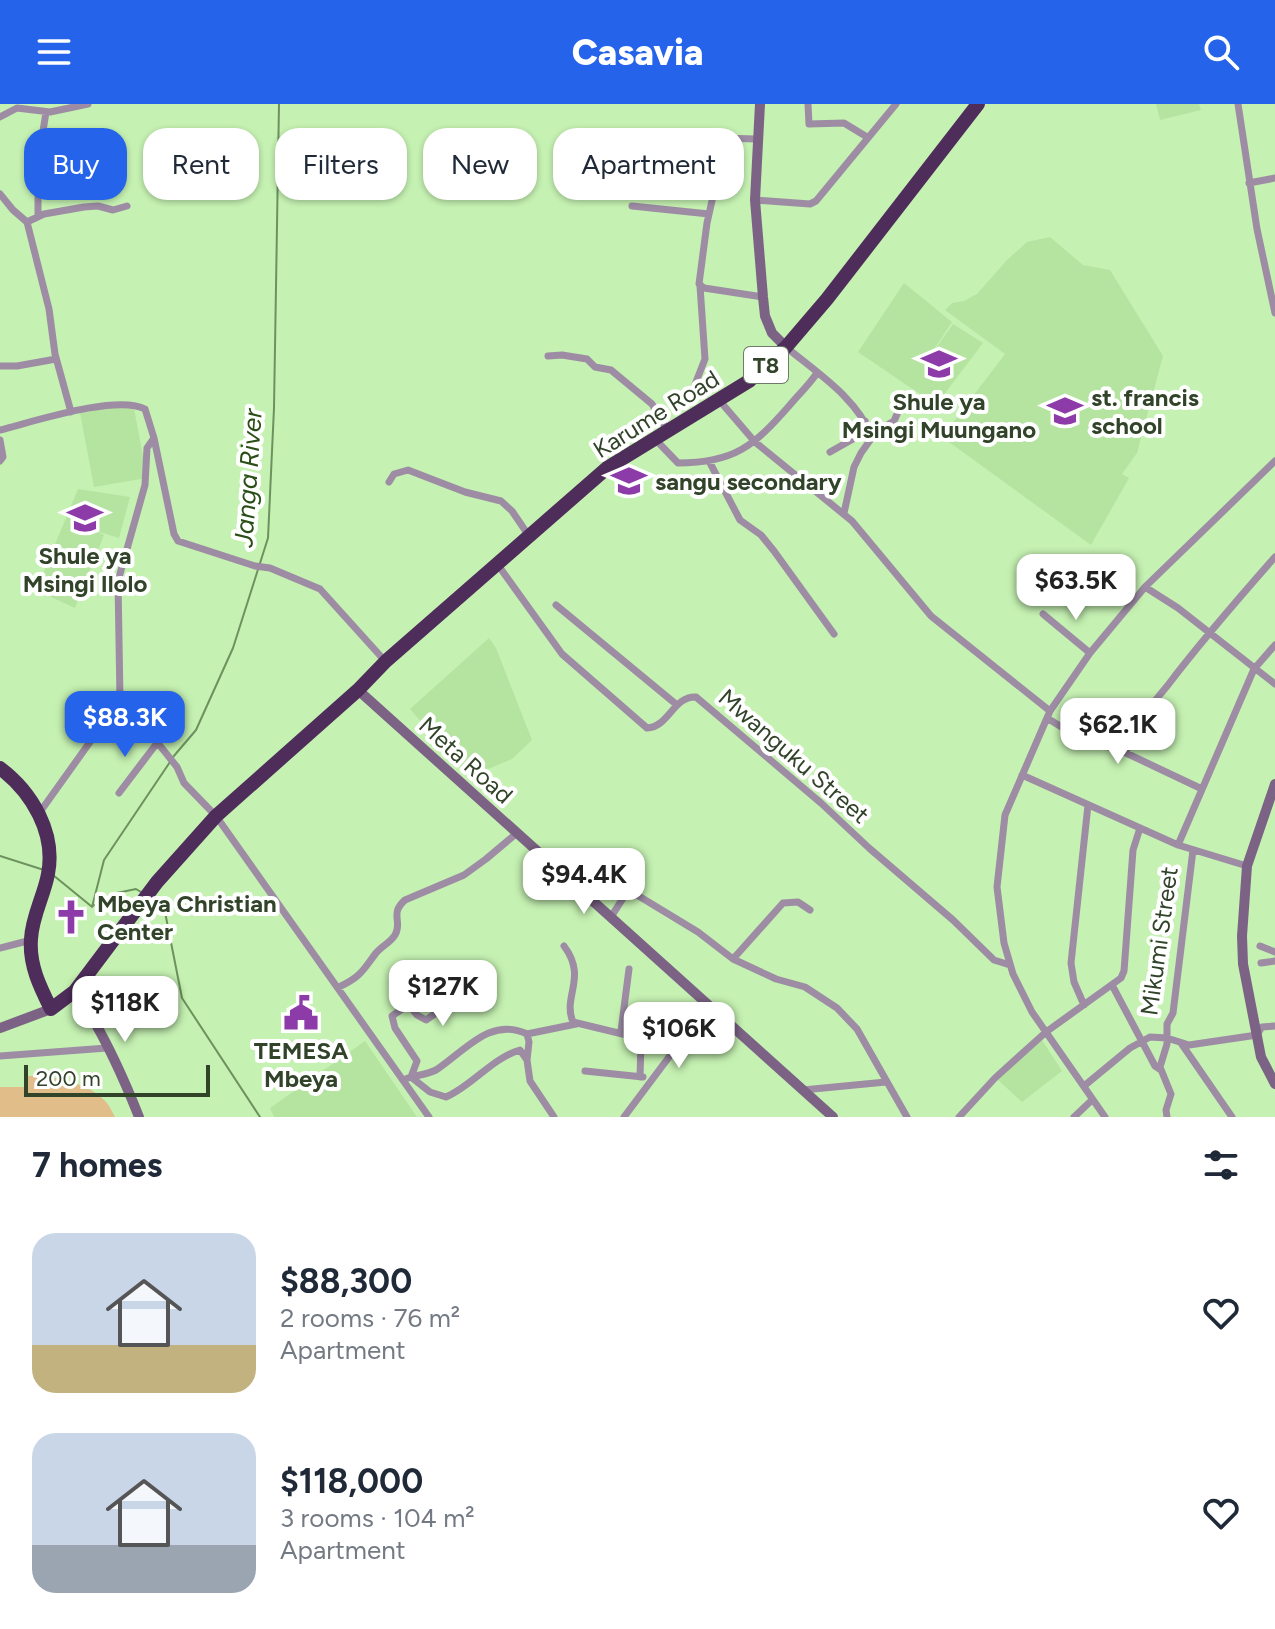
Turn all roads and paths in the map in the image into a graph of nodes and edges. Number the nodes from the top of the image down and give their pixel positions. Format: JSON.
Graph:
{"nodes":[{"id":1,"x":88,"y":104,"type":"edge"},
{"id":2,"x":760,"y":104,"type":"edge"},
{"id":3,"x":808,"y":104,"type":"edge"},
{"id":4,"x":896,"y":104,"type":"edge"},
{"id":5,"x":978,"y":104,"type":"edge"},
{"id":6,"x":1238,"y":104,"type":"edge"},
{"id":7,"x":14,"y":106,"type":"edge"},
{"id":8,"x":46,"y":112,"type":"junction"},
{"id":9,"x":0,"y":117,"type":"edge"},
{"id":10,"x":867,"y":137,"type":"junction"},
{"id":11,"x":744,"y":139,"type":"edge"},
{"id":12,"x":757,"y":139,"type":"junction"},
{"id":13,"x":1275,"y":178,"type":"edge"},
{"id":14,"x":1249,"y":183,"type":"junction"},
{"id":15,"x":0,"y":194,"type":"edge"},
{"id":16,"x":712,"y":200,"type":"edge"},
{"id":17,"x":755,"y":200,"type":"junction"},
{"id":18,"x":127,"y":206,"type":"dead end"},
{"id":19,"x":632,"y":206,"type":"dead end"},
{"id":20,"x":709,"y":214,"type":"junction"},
{"id":21,"x":38,"y":216,"type":"junction"},
{"id":22,"x":27,"y":222,"type":"junction"},
{"id":23,"x":1272,"y":280,"type":"edge"},
{"id":24,"x":700,"y":286,"type":"junction"},
{"id":25,"x":763,"y":297,"type":"junction"},
{"id":26,"x":1275,"y":313,"type":"edge"},
{"id":27,"x":786,"y":347,"type":"junction"},
{"id":28,"x":548,"y":356,"type":"dead end"},
{"id":29,"x":56,"y":359,"type":"junction"},
{"id":30,"x":0,"y":366,"type":"edge"},
{"id":31,"x":817,"y":373,"type":"junction"},
{"id":32,"x":694,"y":387,"type":"dead end"},
{"id":33,"x":719,"y":400,"type":"junction"},
{"id":34,"x":902,"y":403,"type":"dead end"},
{"id":35,"x":71,"y":412,"type":"junction"},
{"id":36,"x":865,"y":421,"type":"junction"},
{"id":37,"x":0,"y":430,"type":"edge"},
{"id":38,"x":660,"y":434,"type":"junction"},
{"id":39,"x":872,"y":437,"type":"junction"},
{"id":40,"x":154,"y":438,"type":"junction"},
{"id":41,"x":0,"y":440,"type":"edge"},
{"id":42,"x":755,"y":442,"type":"junction"},
{"id":43,"x":830,"y":452,"type":"dead end"},
{"id":44,"x":0,"y":461,"type":"edge"},
{"id":45,"x":709,"y":461,"type":"junction"},
{"id":46,"x":1275,"y":461,"type":"edge"},
{"id":47,"x":389,"y":482,"type":"dead end"},
{"id":48,"x":844,"y":513,"type":"junction"},
{"id":49,"x":529,"y":536,"type":"junction"},
{"id":50,"x":1275,"y":557,"type":"edge"},
{"id":51,"x":498,"y":565,"type":"junction"},
{"id":52,"x":1145,"y":587,"type":"junction"},
{"id":53,"x":556,"y":605,"type":"dead end"},
{"id":54,"x":1043,"y":614,"type":"dead end"},
{"id":55,"x":1208,"y":632,"type":"junction"},
{"id":56,"x":834,"y":634,"type":"dead end"},
{"id":57,"x":1275,"y":645,"type":"edge"},
{"id":58,"x":1090,"y":653,"type":"junction"},
{"id":59,"x":386,"y":661,"type":"junction"},
{"id":60,"x":1254,"y":669,"type":"junction"},
{"id":61,"x":1275,"y":684,"type":"edge"},
{"id":62,"x":358,"y":690,"type":"junction"},
{"id":63,"x":120,"y":700,"type":"junction"},
{"id":64,"x":677,"y":705,"type":"junction"},
{"id":65,"x":1049,"y":715,"type":"junction"},
{"id":66,"x":157,"y":743,"type":"junction"},
{"id":67,"x":1126,"y":753,"type":"junction"},
{"id":68,"x":0,"y":768,"type":"edge"},
{"id":69,"x":1022,"y":775,"type":"junction"},
{"id":70,"x":1275,"y":784,"type":"edge"},
{"id":71,"x":1202,"y":789,"type":"junction"},
{"id":72,"x":119,"y":793,"type":"dead end"},
{"id":73,"x":1088,"y":805,"type":"junction"},
{"id":74,"x":40,"y":812,"type":"junction"},
{"id":75,"x":216,"y":816,"type":"junction"},
{"id":76,"x":1140,"y":828,"type":"junction"},
{"id":77,"x":517,"y":833,"type":"junction"},
{"id":78,"x":1178,"y":845,"type":"junction"},
{"id":79,"x":1193,"y":850,"type":"junction"},
{"id":80,"x":1247,"y":866,"type":"junction"},
{"id":81,"x":810,"y":910,"type":"dead end"},
{"id":82,"x":611,"y":917,"type":"junction"},
{"id":83,"x":31,"y":940,"type":"junction"},
{"id":84,"x":564,"y":946,"type":"dead end"},
{"id":85,"x":1260,"y":946,"type":"dead end"},
{"id":86,"x":0,"y":948,"type":"edge"},
{"id":87,"x":1275,"y":952,"type":"edge"},
{"id":88,"x":733,"y":959,"type":"junction"},
{"id":89,"x":1275,"y":961,"type":"edge"},
{"id":90,"x":1261,"y":963,"type":"dead end"},
{"id":91,"x":1010,"y":965,"type":"junction"},
{"id":92,"x":629,"y":969,"type":"dead end"},
{"id":93,"x":465,"y":970,"type":"dead end"},
{"id":94,"x":474,"y":982,"type":"dead end"},
{"id":95,"x":1112,"y":985,"type":"junction"},
{"id":96,"x":339,"y":987,"type":"junction"},
{"id":97,"x":75,"y":991,"type":"junction"},
{"id":98,"x":408,"y":1004,"type":"junction"},
{"id":99,"x":708,"y":1005,"type":"junction"},
{"id":100,"x":1084,"y":1005,"type":"junction"},
{"id":101,"x":51,"y":1009,"type":"junction"},
{"id":102,"x":576,"y":1024,"type":"junction"},
{"id":103,"x":1275,"y":1026,"type":"edge"},
{"id":104,"x":0,"y":1028,"type":"edge"},
{"id":105,"x":621,"y":1031,"type":"junction"},
{"id":106,"x":1046,"y":1032,"type":"junction"},
{"id":107,"x":527,"y":1034,"type":"junction"},
{"id":108,"x":1257,"y":1035,"type":"junction"},
{"id":109,"x":1167,"y":1038,"type":"junction"},
{"id":110,"x":1142,"y":1039,"type":"junction"},
{"id":111,"x":1181,"y":1043,"type":"junction"},
{"id":112,"x":107,"y":1048,"type":"junction"},
{"id":113,"x":0,"y":1056,"type":"edge"},
{"id":114,"x":527,"y":1060,"type":"junction"},
{"id":115,"x":1161,"y":1070,"type":"junction"},
{"id":116,"x":585,"y":1071,"type":"dead end"},
{"id":117,"x":640,"y":1077,"type":"junction"},
{"id":118,"x":407,"y":1078,"type":"junction"},
{"id":119,"x":653,"y":1079,"type":"junction"},
{"id":120,"x":886,"y":1082,"type":"junction"},
{"id":121,"x":1275,"y":1084,"type":"edge"},
{"id":122,"x":1084,"y":1086,"type":"junction"},
{"id":123,"x":803,"y":1090,"type":"junction"},
{"id":124,"x":1092,"y":1100,"type":"junction"},
{"id":125,"x":139,"y":1117,"type":"edge"},
{"id":126,"x":429,"y":1117,"type":"edge"},
{"id":127,"x":554,"y":1117,"type":"edge"},
{"id":128,"x":624,"y":1117,"type":"edge"},
{"id":129,"x":833,"y":1117,"type":"edge"},
{"id":130,"x":907,"y":1117,"type":"edge"},
{"id":131,"x":959,"y":1117,"type":"edge"},
{"id":132,"x":1074,"y":1117,"type":"edge"},
{"id":133,"x":1105,"y":1117,"type":"edge"},
{"id":134,"x":1167,"y":1117,"type":"edge"},
{"id":135,"x":1232,"y":1117,"type":"edge"}],
"edges":[{"from":1,"to":8,"type":"street"},
{"from":2,"to":12,"type":"street"},
{"from":3,"to":10,"type":"street"},
{"from":4,"to":10,"type":"street"},
{"from":5,"to":27,"type":"highway","name":"Karume Road","number":"T8"},
{"from":6,"to":14,"type":"street"},
{"from":7,"to":8,"type":"street"},
{"from":7,"to":9,"type":"street"},
{"from":8,"to":21,"type":"street"},
{"from":10,"to":17,"type":"street"},
{"from":11,"to":12,"type":"street"},
{"from":12,"to":17,"type":"street"},
{"from":13,"to":14,"type":"street"},
{"from":14,"to":23,"type":"street"},
{"from":15,"to":22,"type":"street"},
{"from":16,"to":20,"type":"street"},
{"from":17,"to":25,"type":"street"},
{"from":18,"to":21,"type":"street"},
{"from":19,"to":20,"type":"street"},
{"from":20,"to":24,"type":"street"},
{"from":21,"to":22,"type":"street"},
{"from":22,"to":29,"type":"street"},
{"from":23,"to":26,"type":"street"},
{"from":24,"to":25,"type":"street"},
{"from":24,"to":32,"type":"street"},
{"from":25,"to":27,"type":"street"},
{"from":27,"to":31,"type":"street"},
{"from":27,"to":33,"type":"highway","name":"Karume Road","number":"T8"},
{"from":28,"to":38,"type":"street"},
{"from":29,"to":30,"type":"street"},
{"from":29,"to":35,"type":"street"},
{"from":31,"to":36,"type":"street"},
{"from":31,"to":42,"type":"street"},
{"from":33,"to":38,"type":"highway","name":"Karume Road","number":"T8"},
{"from":33,"to":42,"type":"street"},
{"from":34,"to":39,"type":"street"},
{"from":35,"to":37,"type":"street"},
{"from":35,"to":40,"type":"street"},
{"from":36,"to":39,"type":"street"},
{"from":36,"to":43,"type":"street"},
{"from":38,"to":45,"type":"street"},
{"from":38,"to":49,"type":"highway","name":"Karume Road","number":"T8"},
{"from":39,"to":48,"type":"street"},
{"from":40,"to":59,"type":"street"},
{"from":40,"to":63,"type":"street"},
{"from":41,"to":44,"type":"street"},
{"from":42,"to":45,"type":"street"},
{"from":42,"to":48,"type":"street"},
{"from":45,"to":56,"type":"street"},
{"from":46,"to":52,"type":"street"},
{"from":47,"to":49,"type":"street"},
{"from":48,"to":65,"type":"street"},
{"from":49,"to":51,"type":"highway","name":"Karume Road","number":"T8"},
{"from":50,"to":55,"type":"street"},
{"from":51,"to":59,"type":"highway","number":"T8"},
{"from":51,"to":64,"type":"street","name":"Mwanguku Street"},
{"from":52,"to":55,"type":"street"},
{"from":52,"to":58,"type":"street"},
{"from":53,"to":64,"type":"street"},
{"from":54,"to":58,"type":"street"},
{"from":55,"to":60,"type":"street"},
{"from":55,"to":67,"type":"street"},
{"from":57,"to":60,"type":"street"},
{"from":58,"to":65,"type":"street"},
{"from":59,"to":62,"type":"highway","number":"T8"},
{"from":60,"to":61,"type":"street"},
{"from":60,"to":71,"type":"street"},
{"from":62,"to":75,"type":"highway","number":"T8"},
{"from":62,"to":77,"type":"street","name":"Meta Road"},
{"from":63,"to":66,"type":"street"},
{"from":63,"to":74,"type":"street"},
{"from":64,"to":91,"type":"street","name":"Mwanguku Street"},
{"from":65,"to":67,"type":"street"},
{"from":65,"to":69,"type":"street"},
{"from":66,"to":72,"type":"street"},
{"from":66,"to":75,"type":"street"},
{"from":67,"to":71,"type":"street"},
{"from":68,"to":74,"type":"highway"},
{"from":69,"to":73,"type":"street"},
{"from":69,"to":91,"type":"street"},
{"from":70,"to":80,"type":"street"},
{"from":71,"to":78,"type":"street"},
{"from":73,"to":76,"type":"street"},
{"from":73,"to":100,"type":"street"},
{"from":74,"to":83,"type":"highway"},
{"from":75,"to":96,"type":"street"},
{"from":75,"to":97,"type":"highway","number":"T8"},
{"from":76,"to":78,"type":"street"},
{"from":76,"to":95,"type":"street"},
{"from":77,"to":82,"type":"street","name":"Meta Road"},
{"from":77,"to":96,"type":"street"},
{"from":78,"to":79,"type":"street"},
{"from":79,"to":80,"type":"street"},
{"from":79,"to":109,"type":"street","name":"Mikumi Street"},
{"from":80,"to":108,"type":"street"},
{"from":81,"to":88,"type":"street"},
{"from":82,"to":88,"type":"street"},
{"from":82,"to":99,"type":"street","name":"Meta Road"},
{"from":83,"to":86,"type":"street"},
{"from":83,"to":101,"type":"highway"},
{"from":84,"to":102,"type":"street"},
{"from":85,"to":87,"type":"street"},
{"from":88,"to":120,"type":"street"},
{"from":89,"to":90,"type":"street"},
{"from":91,"to":106,"type":"street"},
{"from":92,"to":105,"type":"street"},
{"from":93,"to":98,"type":"street"},
{"from":94,"to":98,"type":"street"},
{"from":95,"to":100,"type":"street"},
{"from":95,"to":110,"type":"street"},
{"from":96,"to":118,"type":"street"},
{"from":97,"to":101,"type":"highway","number":"T8"},
{"from":97,"to":112,"type":"street"},
{"from":98,"to":118,"type":"street"},
{"from":99,"to":119,"type":"street"},
{"from":99,"to":123,"type":"street","name":"Meta Road"},
{"from":100,"to":106,"type":"street"},
{"from":101,"to":104,"type":"street"},
{"from":102,"to":105,"type":"street"},
{"from":102,"to":107,"type":"street"},
{"from":103,"to":108,"type":"street","name":"Mikumi Street"},
{"from":105,"to":117,"type":"street"},
{"from":106,"to":122,"type":"street"},
{"from":106,"to":131,"type":"street"},
{"from":107,"to":114,"type":"street"},
{"from":107,"to":118,"type":"street"},
{"from":108,"to":111,"type":"street","name":"Mikumi Street"},
{"from":108,"to":121,"type":"street"},
{"from":109,"to":110,"type":"street","name":"Mikumi Street"},
{"from":109,"to":111,"type":"street","name":"Mikumi Street"},
{"from":109,"to":115,"type":"street"},
{"from":110,"to":115,"type":"street"},
{"from":110,"to":122,"type":"street","name":"Mikumi Street"},
{"from":111,"to":135,"type":"street"},
{"from":112,"to":113,"type":"street"},
{"from":112,"to":125,"type":"street"},
{"from":114,"to":118,"type":"street"},
{"from":114,"to":127,"type":"street"},
{"from":115,"to":134,"type":"street"},
{"from":116,"to":117,"type":"street"},
{"from":117,"to":119,"type":"street"},
{"from":118,"to":126,"type":"street"},
{"from":119,"to":128,"type":"street"},
{"from":120,"to":123,"type":"street"},
{"from":120,"to":130,"type":"street"},
{"from":122,"to":124,"type":"street"},
{"from":123,"to":129,"type":"street","name":"Meta Road"},
{"from":124,"to":132,"type":"street"},
{"from":124,"to":133,"type":"street"}]}
